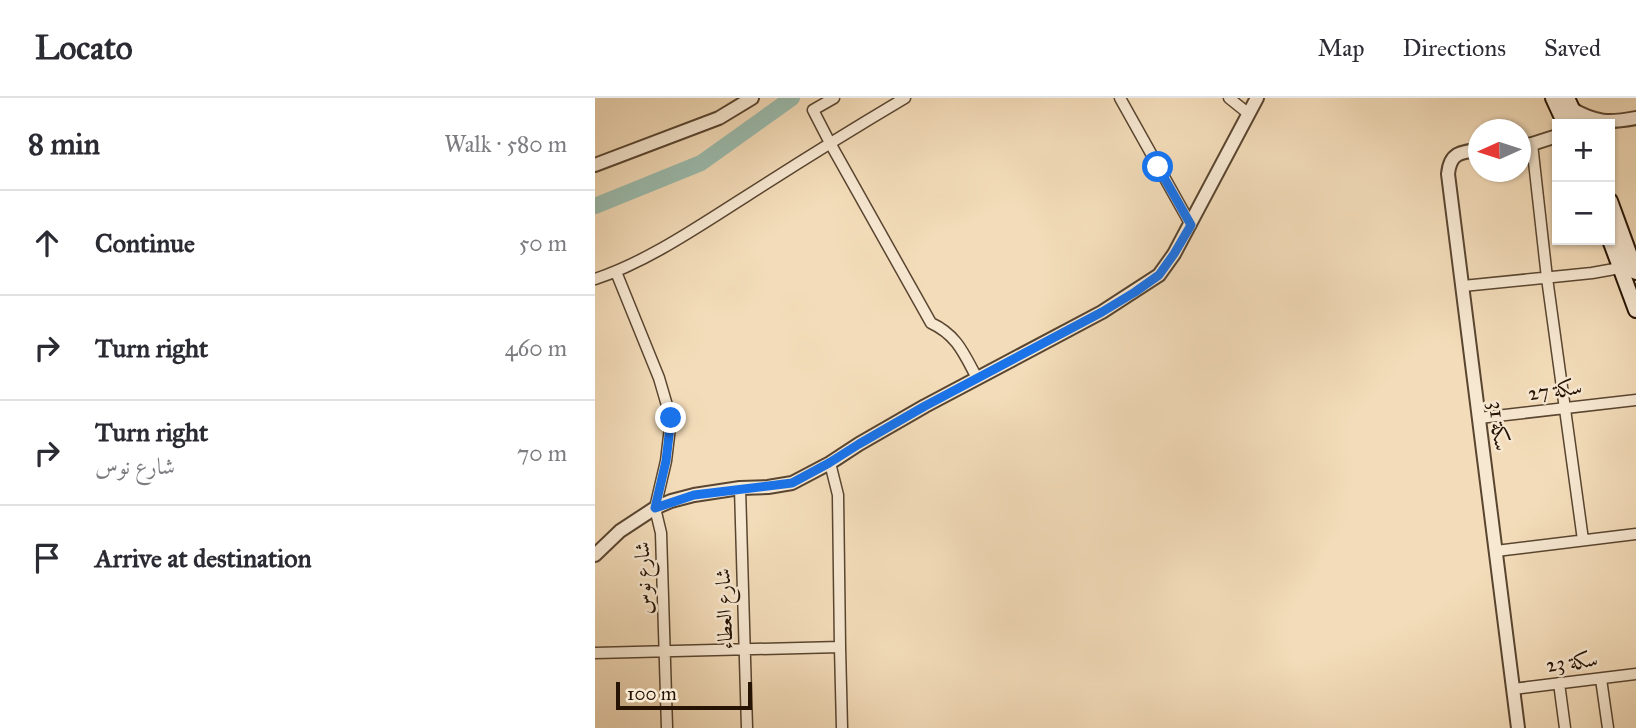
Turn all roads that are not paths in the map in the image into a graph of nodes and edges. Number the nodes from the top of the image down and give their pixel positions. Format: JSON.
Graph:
{"nodes":[{"id":1,"x":835,"y":98,"type":"edge"},
{"id":2,"x":905,"y":98,"type":"edge"},
{"id":3,"x":1120,"y":98,"type":"edge"},
{"id":4,"x":1229,"y":98,"type":"edge"},
{"id":5,"x":1257,"y":98,"type":"edge"},
{"id":6,"x":745,"y":100,"type":"edge"},
{"id":7,"x":1563,"y":104,"type":"edge"},
{"id":8,"x":1248,"y":114,"type":"junction"},
{"id":9,"x":1636,"y":118,"type":"edge"},
{"id":10,"x":1575,"y":119,"type":"edge"},
{"id":11,"x":1591,"y":119,"type":"edge"},
{"id":12,"x":1615,"y":122,"type":"edge"},
{"id":13,"x":1552,"y":137,"type":"edge"},
{"id":14,"x":830,"y":143,"type":"junction"},
{"id":15,"x":1531,"y":144,"type":"edge"},
{"id":16,"x":1468,"y":152,"type":"edge"},
{"id":17,"x":595,"y":165,"type":"edge"},
{"id":18,"x":1531,"y":177,"type":"edge"},
{"id":19,"x":1615,"y":216,"type":"edge"},
{"id":20,"x":1191,"y":225,"type":"junction"},
{"id":21,"x":1614,"y":245,"type":"edge"},
{"id":22,"x":1631,"y":266,"type":"edge"},
{"id":23,"x":616,"y":272,"type":"junction"},
{"id":24,"x":1547,"y":278,"type":"junction"},
{"id":25,"x":595,"y":279,"type":"edge"},
{"id":26,"x":1463,"y":286,"type":"junction"},
{"id":27,"x":1636,"y":310,"type":"edge"},
{"id":28,"x":977,"y":378,"type":"junction"},
{"id":29,"x":1636,"y":400,"type":"edge"},
{"id":30,"x":1565,"y":408,"type":"junction"},
{"id":31,"x":1479,"y":418,"type":"junction"},
{"id":32,"x":829,"y":463,"type":"junction"},
{"id":33,"x":740,"y":488,"type":"junction"},
{"id":34,"x":655,"y":508,"type":"junction"},
{"id":35,"x":1636,"y":534,"type":"edge"},
{"id":36,"x":1583,"y":540,"type":"junction"},
{"id":37,"x":1496,"y":551,"type":"junction"},
{"id":38,"x":595,"y":555,"type":"edge"},
{"id":39,"x":840,"y":647,"type":"junction"},
{"id":40,"x":745,"y":650,"type":"junction"},
{"id":41,"x":664,"y":651,"type":"junction"},
{"id":42,"x":595,"y":653,"type":"edge"},
{"id":43,"x":1636,"y":674,"type":"edge"},
{"id":44,"x":1601,"y":679,"type":"junction"},
{"id":45,"x":1559,"y":683,"type":"junction"},
{"id":46,"x":1513,"y":689,"type":"junction"},
{"id":47,"x":667,"y":728,"type":"edge"},
{"id":48,"x":747,"y":728,"type":"edge"},
{"id":49,"x":842,"y":728,"type":"edge"},
{"id":50,"x":1518,"y":728,"type":"edge"},
{"id":51,"x":1565,"y":728,"type":"edge"},
{"id":52,"x":1608,"y":728,"type":"edge"}],
"edges":[{"from":1,"to":14,"type":"street"},
{"from":2,"to":14,"type":"street"},
{"from":3,"to":20,"type":"street"},
{"from":4,"to":8,"type":"street"},
{"from":5,"to":8,"type":"street"},
{"from":6,"to":17,"type":"street"},
{"from":7,"to":10,"type":"main road"},
{"from":7,"to":11,"type":"street"},
{"from":8,"to":20,"type":"street"},
{"from":9,"to":12,"type":"street"},
{"from":13,"to":15,"type":"street"},
{"from":14,"to":23,"type":"street"},
{"from":14,"to":28,"type":"street"},
{"from":16,"to":26,"type":"street","name":"سكة 31"},
{"from":18,"to":24,"type":"street"},
{"from":19,"to":22,"type":"main road"},
{"from":20,"to":28,"type":"street"},
{"from":21,"to":22,"type":"main road"},
{"from":22,"to":24,"type":"street"},
{"from":22,"to":27,"type":"main road"},
{"from":23,"to":25,"type":"street"},
{"from":23,"to":34,"type":"street","name":"شارع نوس"},
{"from":24,"to":26,"type":"street"},
{"from":24,"to":30,"type":"street"},
{"from":26,"to":31,"type":"street","name":"سكة 31"},
{"from":28,"to":32,"type":"street"},
{"from":29,"to":30,"type":"street","name":"سكة 27"},
{"from":30,"to":31,"type":"street","name":"سكة 27"},
{"from":30,"to":36,"type":"street"},
{"from":31,"to":37,"type":"street","name":"سكة 31"},
{"from":32,"to":33,"type":"street"},
{"from":32,"to":39,"type":"street"},
{"from":33,"to":34,"type":"street"},
{"from":33,"to":40,"type":"street","name":"شارع العطاء"},
{"from":34,"to":38,"type":"street"},
{"from":34,"to":41,"type":"street","name":"شارع نوس"},
{"from":35,"to":36,"type":"street"},
{"from":36,"to":37,"type":"street"},
{"from":37,"to":46,"type":"street","name":"سكة 31"},
{"from":39,"to":40,"type":"street"},
{"from":39,"to":49,"type":"street"},
{"from":40,"to":41,"type":"street"},
{"from":40,"to":48,"type":"street","name":"شارع العطاء"},
{"from":41,"to":42,"type":"street"},
{"from":41,"to":47,"type":"street","name":"شارع نوس"},
{"from":43,"to":44,"type":"street","name":"سكة 23"},
{"from":44,"to":45,"type":"street","name":"سكة 23"},
{"from":44,"to":52,"type":"street"},
{"from":45,"to":46,"type":"street","name":"سكة 23"},
{"from":45,"to":51,"type":"street"},
{"from":46,"to":50,"type":"street","name":"سكة 31"}]}
